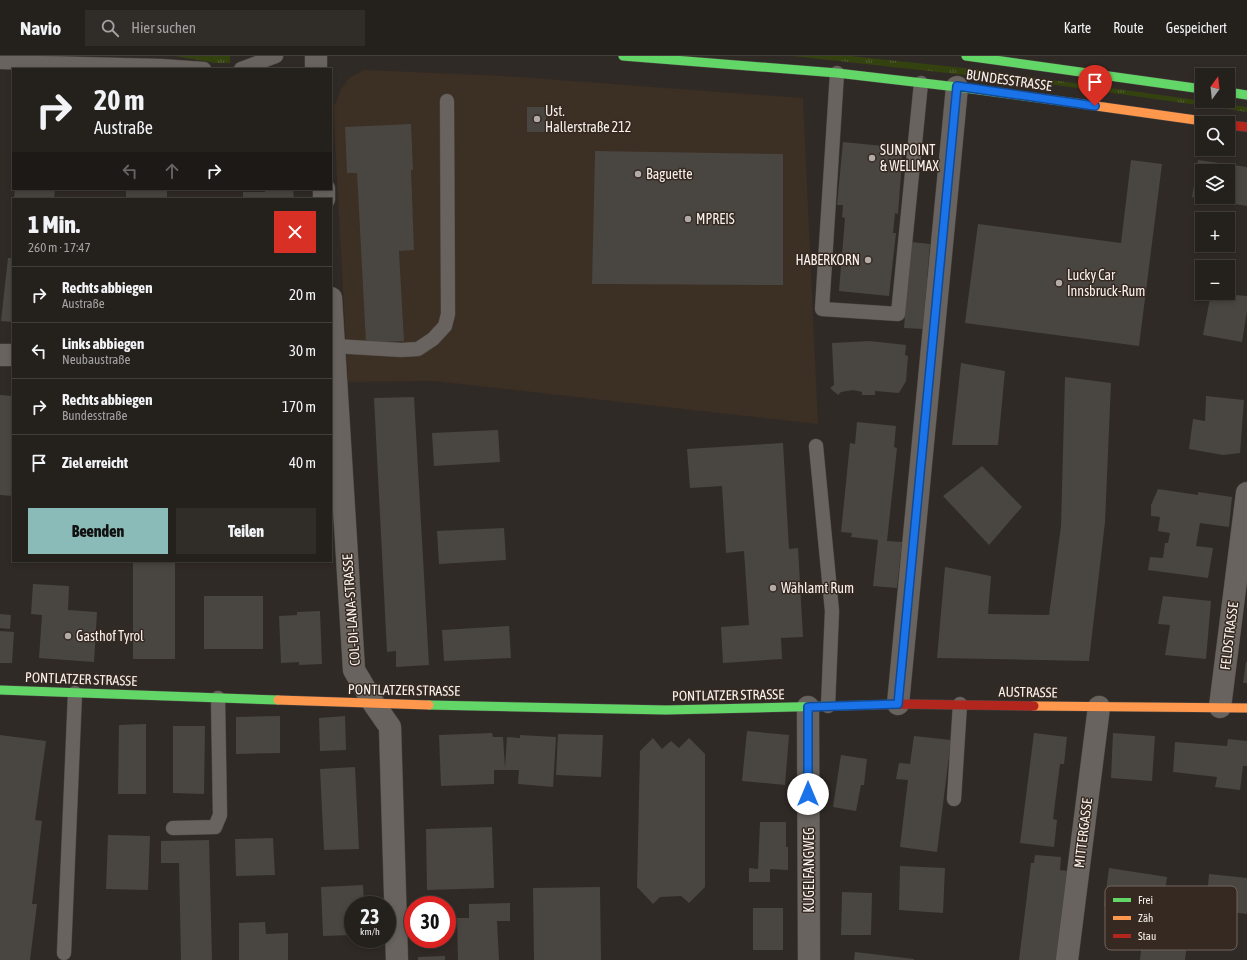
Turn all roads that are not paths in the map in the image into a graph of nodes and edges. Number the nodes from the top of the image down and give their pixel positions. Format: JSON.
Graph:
{"nodes":[{"id":1,"x":276,"y":56,"type":"edge"},
{"id":2,"x":316,"y":56,"type":"edge"},
{"id":3,"x":623,"y":56,"type":"edge"},
{"id":4,"x":966,"y":56,"type":"edge"},
{"id":5,"x":0,"y":62,"type":"edge"},
{"id":6,"x":190,"y":68,"type":"edge"},
{"id":7,"x":244,"y":68,"type":"edge"},
{"id":8,"x":316,"y":68,"type":"edge"},
{"id":9,"x":837,"y":73,"type":"junction"},
{"id":10,"x":921,"y":83,"type":"junction"},
{"id":11,"x":957,"y":86,"type":"junction"},
{"id":12,"x":1195,"y":88,"type":"edge"},
{"id":13,"x":1235,"y":93,"type":"edge"},
{"id":14,"x":1247,"y":95,"type":"edge"},
{"id":15,"x":447,"y":101,"type":"dead end"},
{"id":16,"x":1195,"y":120,"type":"edge"},
{"id":17,"x":1235,"y":125,"type":"edge"},
{"id":18,"x":1247,"y":127,"type":"edge"},
{"id":19,"x":332,"y":314,"type":"edge"},
{"id":20,"x":334,"y":346,"type":"junction"},
{"id":21,"x":0,"y":355,"type":"edge"},
{"id":22,"x":12,"y":355,"type":"edge"},
{"id":23,"x":334,"y":371,"type":"edge"},
{"id":24,"x":816,"y":446,"type":"dead end"},
{"id":25,"x":1247,"y":493,"type":"edge"},
{"id":26,"x":0,"y":690,"type":"edge"},
{"id":27,"x":75,"y":693,"type":"junction"},
{"id":28,"x":218,"y":698,"type":"junction"},
{"id":29,"x":374,"y":704,"type":"junction"},
{"id":30,"x":898,"y":704,"type":"junction"},
{"id":31,"x":960,"y":704,"type":"junction"},
{"id":32,"x":818,"y":707,"type":"junction"},
{"id":33,"x":1099,"y":707,"type":"junction"},
{"id":34,"x":1220,"y":707,"type":"junction"},
{"id":35,"x":1247,"y":708,"type":"edge"},
{"id":36,"x":954,"y":799,"type":"dead end"},
{"id":37,"x":173,"y":828,"type":"dead end"},
{"id":38,"x":64,"y":953,"type":"dead end"},
{"id":39,"x":397,"y":960,"type":"edge"},
{"id":40,"x":809,"y":960,"type":"edge"},
{"id":41,"x":1067,"y":960,"type":"edge"}],
"edges":[{"from":1,"to":7,"type":"lane"},
{"from":2,"to":8,"type":"street"},
{"from":3,"to":9,"type":"street","name":"BUNDESSTRASSE"},
{"from":4,"to":12,"type":"street","name":"BUNDESSTRASSE"},
{"from":5,"to":6,"type":"lane"},
{"from":9,"to":10,"type":"street","name":"BUNDESSTRASSE"},
{"from":9,"to":10,"type":"lane"},
{"from":10,"to":11,"type":"street","name":"BUNDESSTRASSE"},
{"from":11,"to":16,"type":"street","name":"BUNDESSTRASSE"},
{"from":11,"to":30,"type":"street"},
{"from":13,"to":14,"type":"street"},
{"from":15,"to":20,"type":"lane"},
{"from":17,"to":18,"type":"street"},
{"from":19,"to":20,"type":"street","name":"COL-DI-LANA-STRASSE"},
{"from":20,"to":23,"type":"street","name":"COL-DI-LANA-STRASSE"},
{"from":21,"to":22,"type":"street"},
{"from":23,"to":29,"type":"street","name":"COL-DI-LANA-STRASSE"},
{"from":24,"to":32,"type":"lane"},
{"from":25,"to":34,"type":"street","name":"FELDSTRASSE"},
{"from":26,"to":27,"type":"street","name":"PONTLATZER STRASSE"},
{"from":27,"to":28,"type":"street","name":"PONTLATZER STRASSE"},
{"from":27,"to":38,"type":"lane"},
{"from":28,"to":29,"type":"street","name":"PONTLATZER STRASSE"},
{"from":28,"to":37,"type":"lane"},
{"from":29,"to":32,"type":"street","name":"PONTLATZER STRASSE"},
{"from":29,"to":39,"type":"street","name":"COL-DI-LANA-STRASSE"},
{"from":30,"to":31,"type":"street","name":"AUSTRASSE"},
{"from":30,"to":32,"type":"street","name":"AUSTRASSE"},
{"from":31,"to":33,"type":"street","name":"AUSTRASSE"},
{"from":31,"to":36,"type":"lane"},
{"from":32,"to":40,"type":"street","name":"KUGELFANGWEG"},
{"from":33,"to":34,"type":"street","name":"AUSTRASSE"},
{"from":33,"to":41,"type":"street","name":"MITTERGASSE"},
{"from":34,"to":35,"type":"street","name":"AUSTRASSE"}]}
